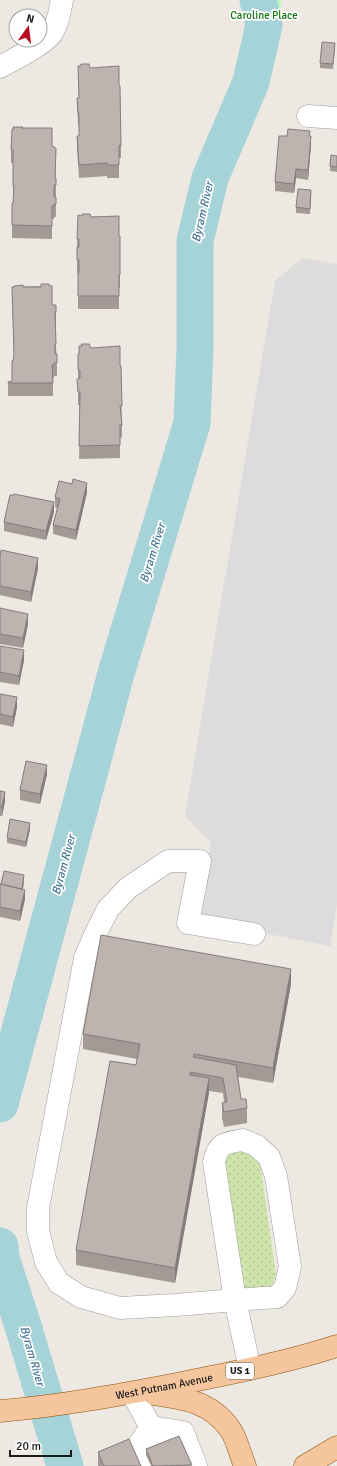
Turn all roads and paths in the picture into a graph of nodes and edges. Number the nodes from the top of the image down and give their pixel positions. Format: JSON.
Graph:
{"nodes":[{"id":1,"x":62,"y":0,"type":"edge"},
{"id":2,"x":0,"y":67,"type":"edge"},
{"id":3,"x":308,"y":116,"type":"dead end"},
{"id":4,"x":337,"y":118,"type":"edge"},
{"id":5,"x":254,"y":934,"type":"dead end"},
{"id":6,"x":235,"y":1300,"type":"junction"},
{"id":7,"x":337,"y":1346,"type":"edge"},
{"id":8,"x":250,"y":1369,"type":"junction"},
{"id":9,"x":136,"y":1392,"type":"junction"},
{"id":10,"x":4,"y":1411,"type":"edge"},
{"id":11,"x":151,"y":1427,"type":"junction"},
{"id":12,"x":337,"y":1446,"type":"edge"},
{"id":13,"x":162,"y":1448,"type":"edge"},
{"id":14,"x":146,"y":1466,"type":"edge"},
{"id":15,"x":196,"y":1466,"type":"edge"},
{"id":16,"x":245,"y":1466,"type":"edge"},
{"id":17,"x":305,"y":1466,"type":"edge"}],
"edges":[{"from":1,"to":2,"type":"street"},
{"from":3,"to":4,"type":"street"},
{"from":5,"to":6,"type":"street"},
{"from":6,"to":6,"type":"street"},
{"from":6,"to":8,"type":"street"},
{"from":7,"to":8,"type":"main road","name":"West Putnam Avenue","number":"US 1"},
{"from":8,"to":9,"type":"main road","name":"West Putnam Avenue","number":"US 1"},
{"from":9,"to":10,"type":"main road","name":"West Putnam Avenue","number":"US 1"},
{"from":9,"to":11,"type":"street"},
{"from":9,"to":16,"type":"main road"},
{"from":11,"to":13,"type":"street"},
{"from":11,"to":14,"type":"street"},
{"from":11,"to":15,"type":"street"},
{"from":12,"to":17,"type":"main road"}]}
